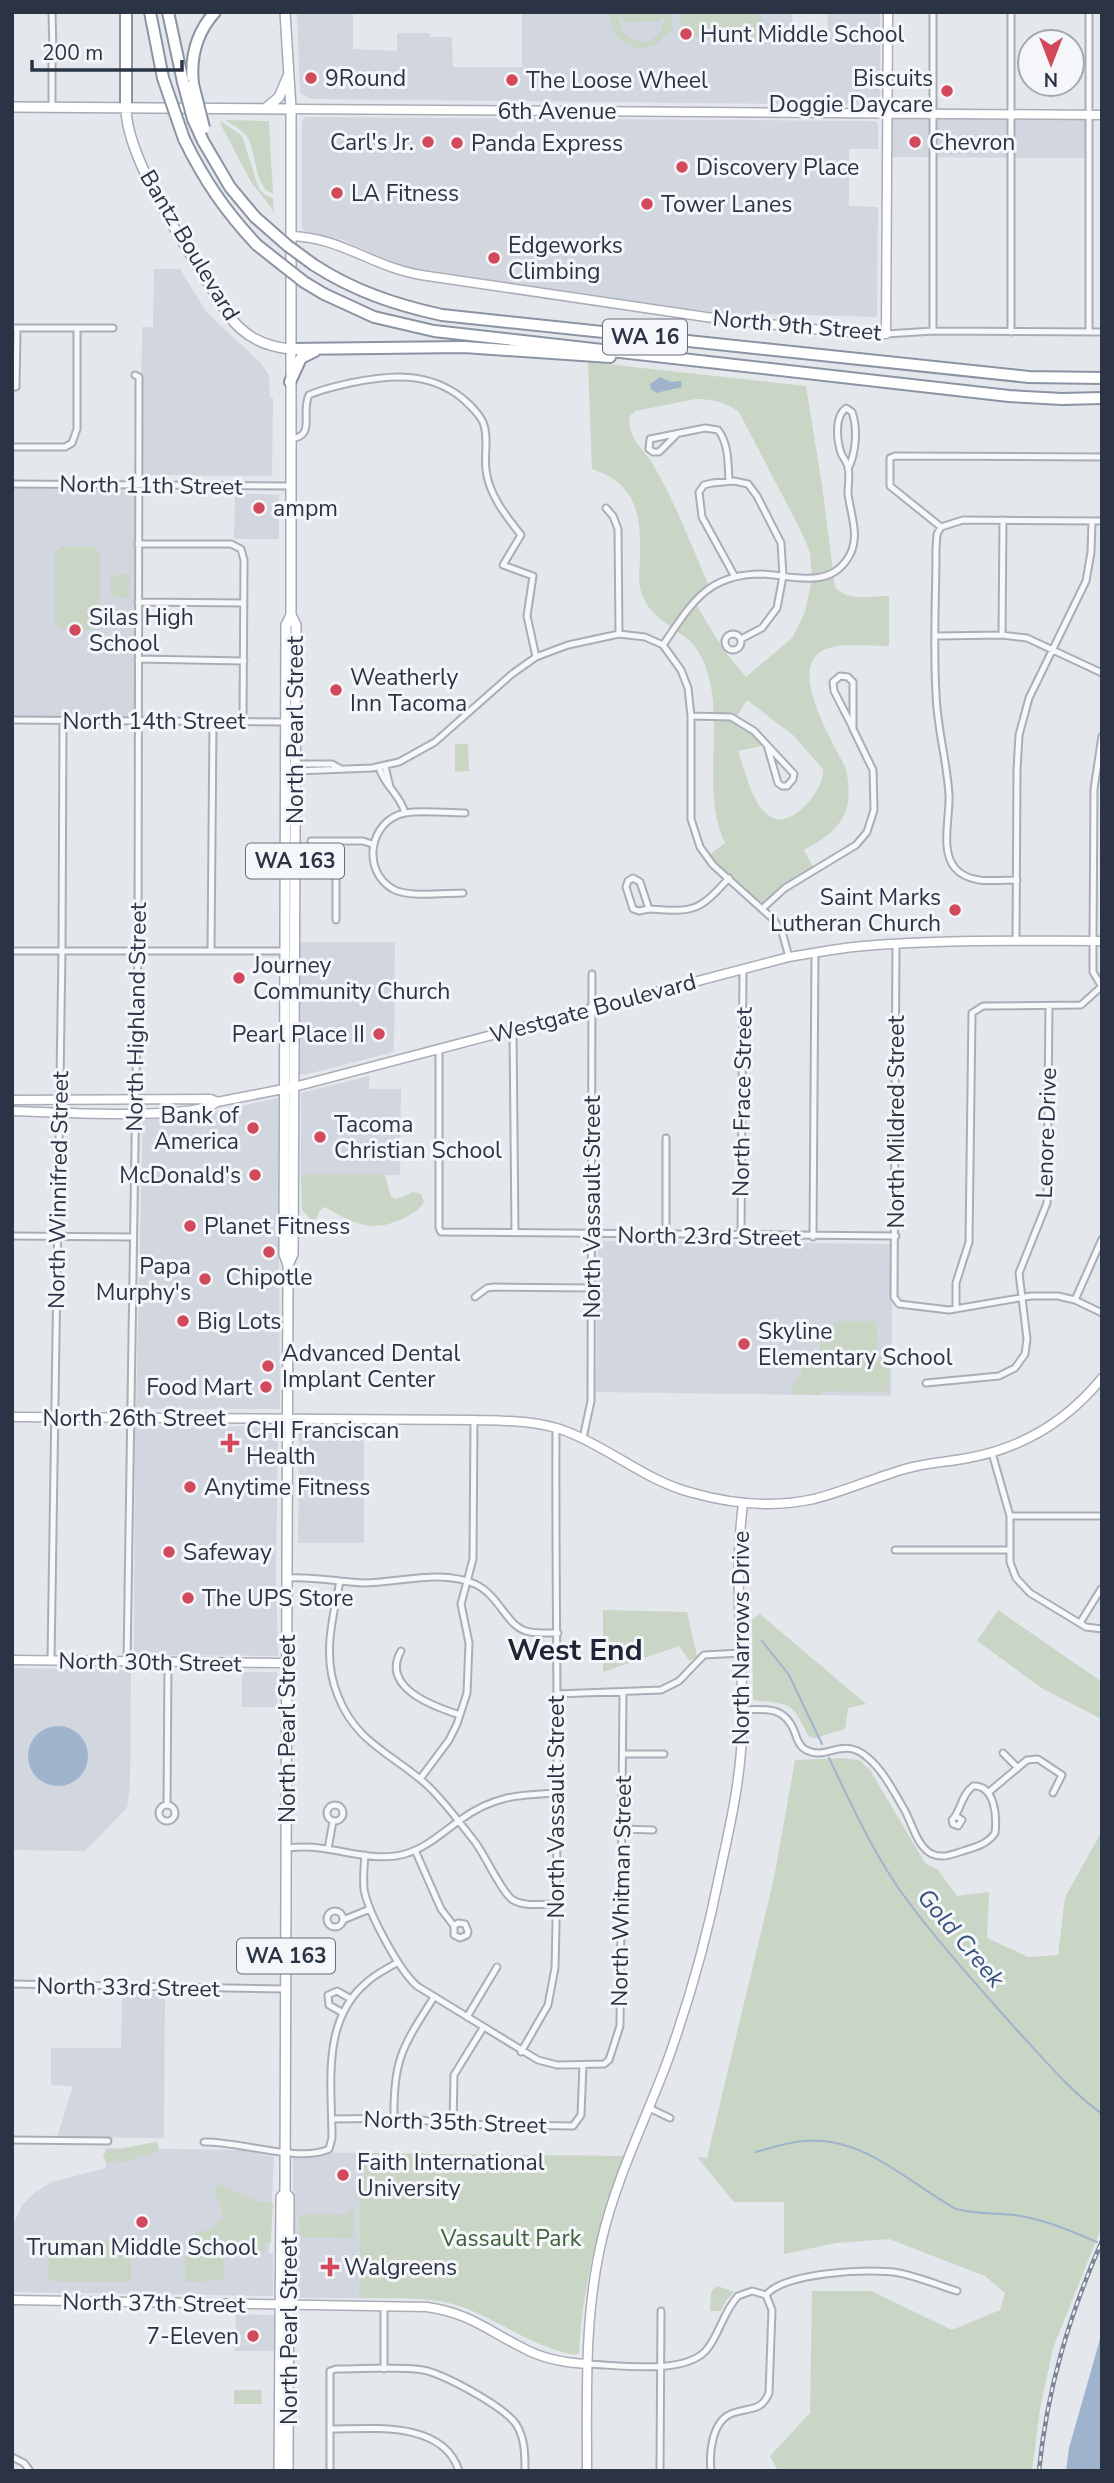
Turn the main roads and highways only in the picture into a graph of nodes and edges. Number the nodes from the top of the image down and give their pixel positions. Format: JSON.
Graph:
{"nodes":[{"id":1,"x":125,"y":12,"type":"edge"},
{"id":2,"x":150,"y":12,"type":"edge"},
{"id":3,"x":168,"y":12,"type":"edge"},
{"id":4,"x":215,"y":12,"type":"edge"},
{"id":5,"x":285,"y":12,"type":"edge"},
{"id":6,"x":289,"y":75,"type":"junction"},
{"id":7,"x":188,"y":83,"type":"junction"},
{"id":8,"x":12,"y":107,"type":"edge"},
{"id":9,"x":126,"y":107,"type":"junction"},
{"id":10,"x":265,"y":108,"type":"junction"},
{"id":11,"x":292,"y":109,"type":"junction"},
{"id":12,"x":221,"y":172,"type":"junction"},
{"id":13,"x":324,"y":348,"type":"junction"},
{"id":14,"x":290,"y":349,"type":"junction"},
{"id":15,"x":780,"y":369,"type":"junction"},
{"id":16,"x":1102,"y":376,"type":"edge"},
{"id":17,"x":290,"y":382,"type":"junction"},
{"id":18,"x":1102,"y":398,"type":"edge"},
{"id":19,"x":290,"y":722,"type":"junction"},
{"id":20,"x":290,"y":951,"type":"junction"},
{"id":21,"x":285,"y":2305,"type":"junction"},
{"id":22,"x":279,"y":2471,"type":"edge"},
{"id":23,"x":288,"y":2471,"type":"edge"}],
"edges":[{"from":1,"to":9,"type":"highway"},
{"from":2,"to":15,"type":"highway","number":"WA 16","bridge":true},
{"from":3,"to":7,"type":"highway","number":"WA 16"},
{"from":4,"to":7,"type":"highway"},
{"from":5,"to":6,"type":"main road","number":"WA 163"},
{"from":6,"to":10,"type":"main road"},
{"from":6,"to":11,"type":"main road","number":"WA 163"},
{"from":7,"to":12,"type":"highway","bridge":true},
{"from":7,"to":12,"type":"highway","number":"WA 16","bridge":true},
{"from":8,"to":9,"type":"main road","name":"6th Avenue"},
{"from":9,"to":10,"type":"main road","name":"6th Avenue"},
{"from":9,"to":14,"type":"main road","name":"Bantz Boulevard"},
{"from":10,"to":11,"type":"main road","name":"6th Avenue"},
{"from":11,"to":14,"type":"main road","name":"North Pearl Street","number":"WA 163"},
{"from":12,"to":16,"type":"highway","number":"WA 16","bridge":true},
{"from":13,"to":14,"type":"highway"},
{"from":13,"to":15,"type":"highway"},
{"from":13,"to":17,"type":"highway"},
{"from":14,"to":17,"type":"main road","name":"North Pearl Street","number":"WA 163"},
{"from":15,"to":18,"type":"highway","number":"WA 16"},
{"from":17,"to":19,"type":"main road","name":"North Pearl Street","number":"WA 163"},
{"from":19,"to":20,"type":"main road","name":"North Pearl Street","number":"WA 163"},
{"from":19,"to":20,"type":"main road","name":"North Pearl Street","number":"WA 163"},
{"from":20,"to":21,"type":"main road","name":"North Pearl Street","number":"WA 163"},
{"from":21,"to":22,"type":"main road","name":"North Pearl Street","number":"WA 163"},
{"from":21,"to":23,"type":"main road","name":"North Pearl Street","number":"WA 163"}]}
